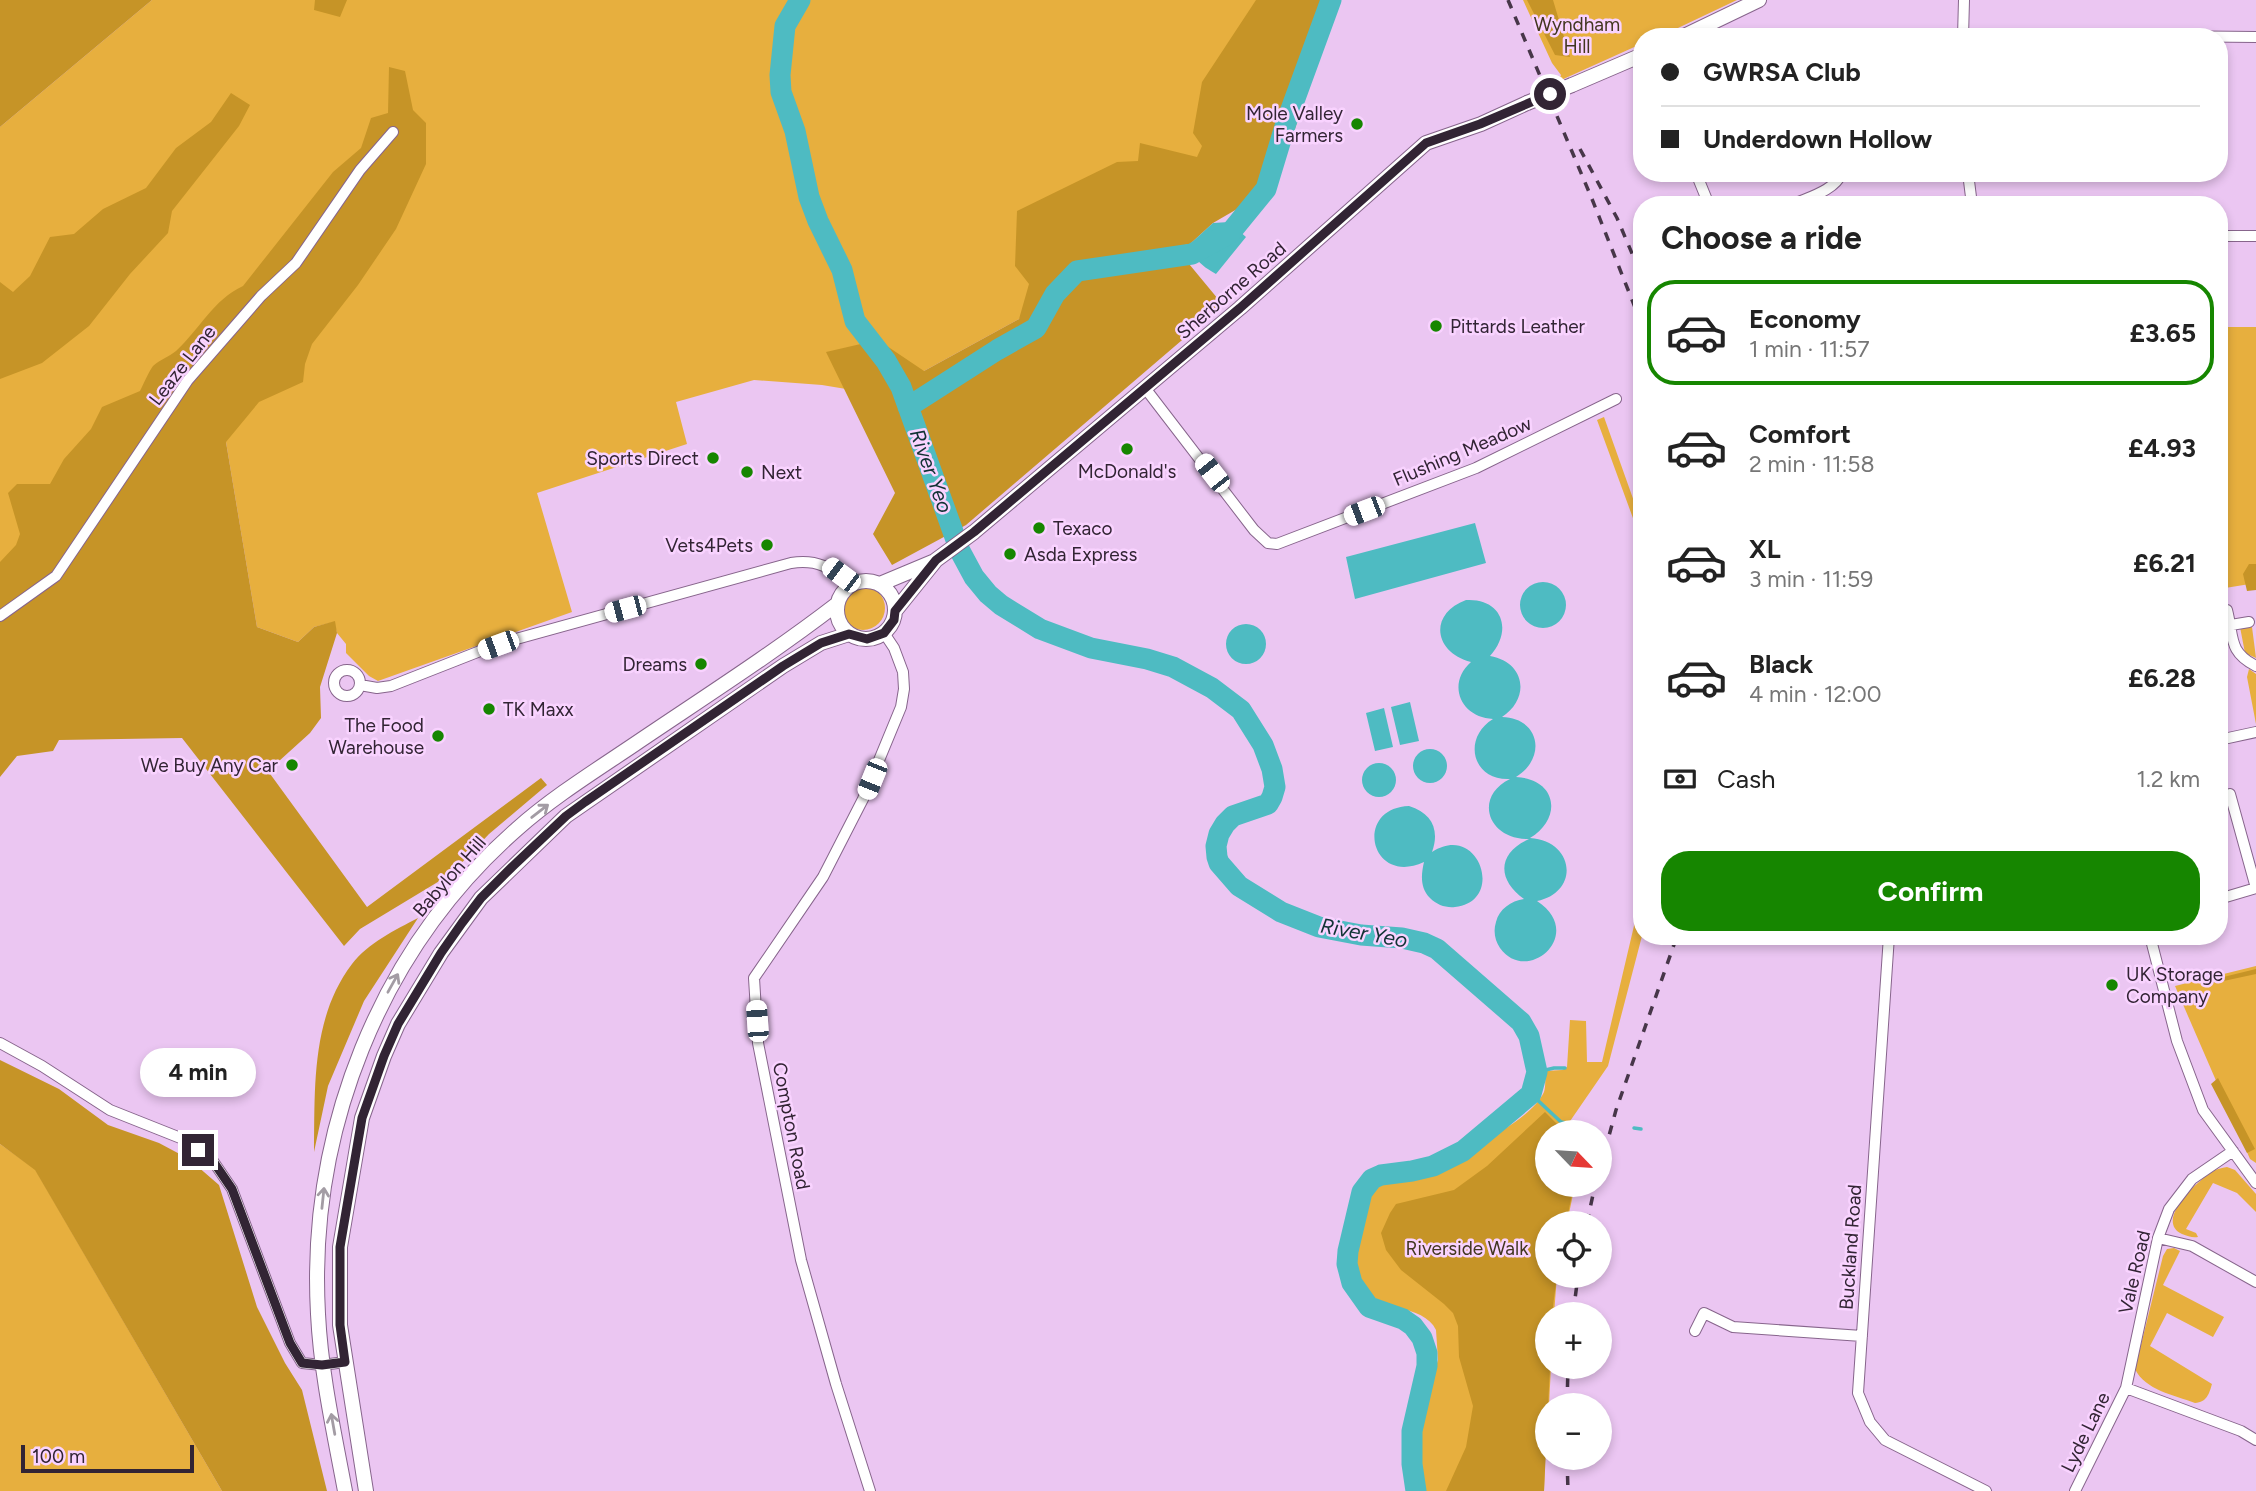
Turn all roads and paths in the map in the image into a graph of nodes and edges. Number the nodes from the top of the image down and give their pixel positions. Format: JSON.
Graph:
{"nodes":[{"id":1,"x":1759,"y":0,"type":"edge"},
{"id":2,"x":1964,"y":0,"type":"edge"},
{"id":3,"x":1701,"y":28,"type":"edge"},
{"id":4,"x":1963,"y":28,"type":"edge"},
{"id":5,"x":2228,"y":37,"type":"edge"},
{"id":6,"x":2256,"y":37,"type":"edge"},
{"id":7,"x":1633,"y":59,"type":"edge"},
{"id":8,"x":393,"y":132,"type":"dead end"},
{"id":9,"x":1838,"y":182,"type":"edge"},
{"id":10,"x":1812,"y":196,"type":"edge"},
{"id":11,"x":2228,"y":236,"type":"edge"},
{"id":12,"x":2256,"y":236,"type":"edge"},
{"id":13,"x":1145,"y":388,"type":"junction"},
{"id":14,"x":1616,"y":400,"type":"dead end"},
{"id":15,"x":936,"y":560,"type":"junction"},
{"id":16,"x":880,"y":584,"type":"junction"},
{"id":17,"x":849,"y":586,"type":"junction"},
{"id":18,"x":837,"y":604,"type":"junction"},
{"id":19,"x":895,"y":611,"type":"junction"},
{"id":20,"x":2228,"y":614,"type":"edge"},
{"id":21,"x":0,"y":616,"type":"edge"},
{"id":22,"x":2249,"y":622,"type":"dead end"},
{"id":23,"x":2231,"y":625,"type":"junction"},
{"id":24,"x":884,"y":633,"type":"junction"},
{"id":25,"x":849,"y":634,"type":"junction"},
{"id":26,"x":2256,"y":666,"type":"edge"},
{"id":27,"x":360,"y":685,"type":"dead end"},
{"id":28,"x":2256,"y":732,"type":"edge"},
{"id":29,"x":2228,"y":738,"type":"edge"},
{"id":30,"x":618,"y":756,"type":"junction"},
{"id":31,"x":629,"y":773,"type":"junction"},
{"id":32,"x":2230,"y":794,"type":"dead end"},
{"id":33,"x":2256,"y":888,"type":"edge"},
{"id":34,"x":2228,"y":896,"type":"edge"},
{"id":35,"x":1888,"y":945,"type":"edge"},
{"id":36,"x":2152,"y":945,"type":"edge"},
{"id":37,"x":0,"y":1042,"type":"edge"},
{"id":38,"x":2233,"y":1151,"type":"junction"},
{"id":39,"x":2256,"y":1183,"type":"edge"},
{"id":40,"x":2158,"y":1238,"type":"junction"},
{"id":41,"x":2256,"y":1282,"type":"edge"},
{"id":42,"x":1695,"y":1331,"type":"dead end"},
{"id":43,"x":1862,"y":1336,"type":"junction"},
{"id":44,"x":345,"y":1362,"type":"junction"},
{"id":45,"x":322,"y":1365,"type":"junction"},
{"id":46,"x":2126,"y":1388,"type":"junction"},
{"id":47,"x":2256,"y":1440,"type":"edge"},
{"id":48,"x":345,"y":1491,"type":"edge"},
{"id":49,"x":366,"y":1491,"type":"edge"},
{"id":50,"x":870,"y":1491,"type":"edge"},
{"id":51,"x":1986,"y":1491,"type":"edge"},
{"id":52,"x":2075,"y":1491,"type":"edge"}],
"edges":[{"from":1,"to":3,"type":"main road"},
{"from":2,"to":4,"type":"street"},
{"from":5,"to":6,"type":"street"},
{"from":7,"to":13,"type":"main road","name":"Sherborne Road","bridge":true},
{"from":8,"to":21,"type":"street","name":"Leaze Lane"},
{"from":9,"to":10,"type":"street"},
{"from":11,"to":12,"type":"street"},
{"from":13,"to":14,"type":"street","name":"Flushing Meadow"},
{"from":13,"to":15,"type":"main road","name":"Sherborne Road"},
{"from":15,"to":16,"type":"main road"},
{"from":15,"to":19,"type":"main road"},
{"from":16,"to":17,"type":"main road"},
{"from":16,"to":19,"type":"main road"},
{"from":17,"to":18,"type":"main road"},
{"from":17,"to":27,"type":"street"},
{"from":18,"to":25,"type":"main road"},
{"from":18,"to":30,"type":"main road","name":"Babylon Hill"},
{"from":19,"to":24,"type":"main road"},
{"from":20,"to":23,"type":"street"},
{"from":22,"to":23,"type":"street"},
{"from":23,"to":26,"type":"street"},
{"from":24,"to":25,"type":"main road"},
{"from":24,"to":50,"type":"street","name":"Compton Road"},
{"from":25,"to":31,"type":"main road","name":"Babylon Hill"},
{"from":28,"to":29,"type":"street"},
{"from":30,"to":31,"type":"main road"},
{"from":45,"to":30,"type":"main road","name":"Babylon Hill","one_way":true},
{"from":31,"to":44,"type":"main road","name":"Babylon Hill"},
{"from":32,"to":33,"type":"street"},
{"from":33,"to":34,"type":"street"},
{"from":35,"to":43,"type":"street","name":"Buckland Road"},
{"from":36,"to":38,"type":"street"},
{"from":37,"to":45,"type":"street"},
{"from":38,"to":39,"type":"street"},
{"from":38,"to":40,"type":"street","name":"Vale Road"},
{"from":40,"to":41,"type":"street"},
{"from":40,"to":46,"type":"street","name":"Vale Road"},
{"from":42,"to":43,"type":"street"},
{"from":43,"to":51,"type":"street","name":"Buckland Road"},
{"from":44,"to":45,"type":"street"},
{"from":44,"to":49,"type":"main road","name":"Babylon Hill"},
{"from":48,"to":45,"type":"main road","name":"Babylon Hill","one_way":true},
{"from":46,"to":47,"type":"street"},
{"from":46,"to":52,"type":"street","name":"Lyde Lane"}]}
